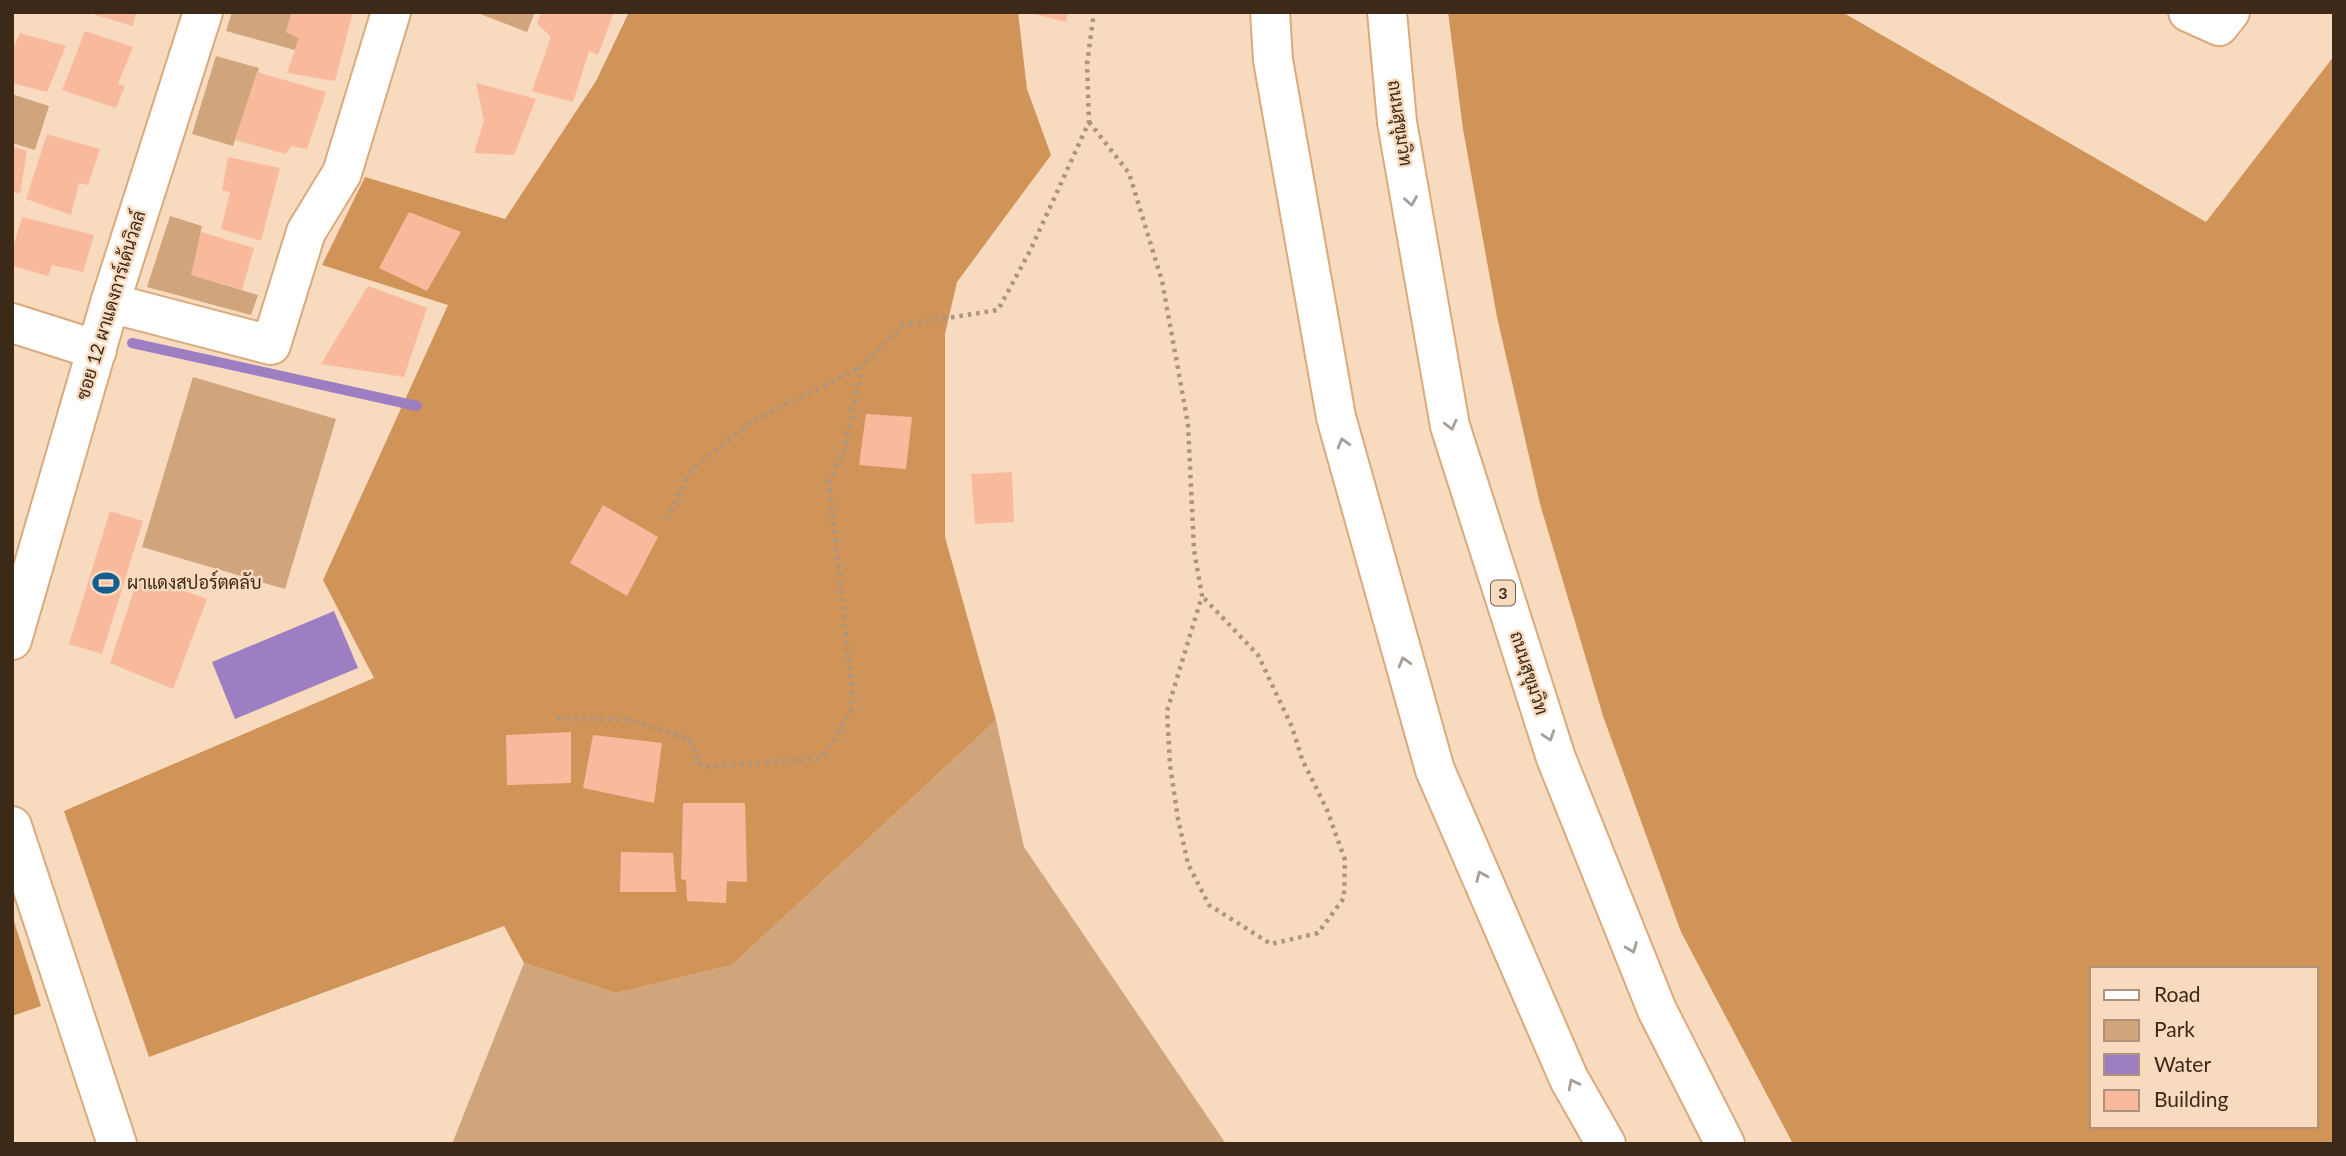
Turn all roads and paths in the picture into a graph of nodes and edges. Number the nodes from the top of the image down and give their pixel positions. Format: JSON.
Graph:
{"nodes":[{"id":1,"x":203,"y":12,"type":"edge"},
{"id":2,"x":391,"y":12,"type":"edge"},
{"id":3,"x":1094,"y":12,"type":"edge"},
{"id":4,"x":1270,"y":12,"type":"edge"},
{"id":5,"x":1387,"y":12,"type":"edge"},
{"id":6,"x":2188,"y":12,"type":"edge"},
{"id":7,"x":2230,"y":12,"type":"edge"},
{"id":8,"x":1089,"y":122,"type":"junction"},
{"id":9,"x":110,"y":303,"type":"junction"},
{"id":10,"x":12,"y":323,"type":"edge"},
{"id":11,"x":97,"y":350,"type":"junction"},
{"id":12,"x":862,"y":367,"type":"junction"},
{"id":13,"x":666,"y":519,"type":"dead end"},
{"id":14,"x":1202,"y":596,"type":"junction"},
{"id":15,"x":18,"y":598,"type":"edge"},
{"id":16,"x":12,"y":640,"type":"edge"},
{"id":17,"x":557,"y":718,"type":"dead end"},
{"id":18,"x":12,"y":826,"type":"edge"},
{"id":19,"x":117,"y":1144,"type":"edge"},
{"id":20,"x":1606,"y":1144,"type":"edge"},
{"id":21,"x":1725,"y":1144,"type":"edge"}],
"edges":[{"from":1,"to":9,"type":"main road","name":"ซอย 12 ผาแดงการ์เด้นวิลล์"},
{"from":2,"to":9,"type":"main road"},
{"from":3,"to":8,"type":"path"},
{"from":20,"to":4,"type":"main road","one_way":true},
{"from":5,"to":21,"type":"main road","name":"ถนนสุขุมวิท","number":"3","one_way":true},
{"from":6,"to":7,"type":"main road"},
{"from":8,"to":12,"type":"path"},
{"from":8,"to":14,"type":"path"},
{"from":9,"to":11,"type":"main road","name":"ซอย 12 ผาแดงการ์เด้นวิลล์"},
{"from":10,"to":11,"type":"main road"},
{"from":11,"to":15,"type":"main road","name":"ซอย 12 ผาแดงการ์เด้นวิลล์"},
{"from":12,"to":13,"type":"path"},
{"from":12,"to":17,"type":"path"},
{"from":14,"to":14,"type":"path"},
{"from":15,"to":16,"type":"main road","name":"ซอย 12 ผาแดงการ์เด้นวิลล์"},
{"from":18,"to":19,"type":"main road"}]}
